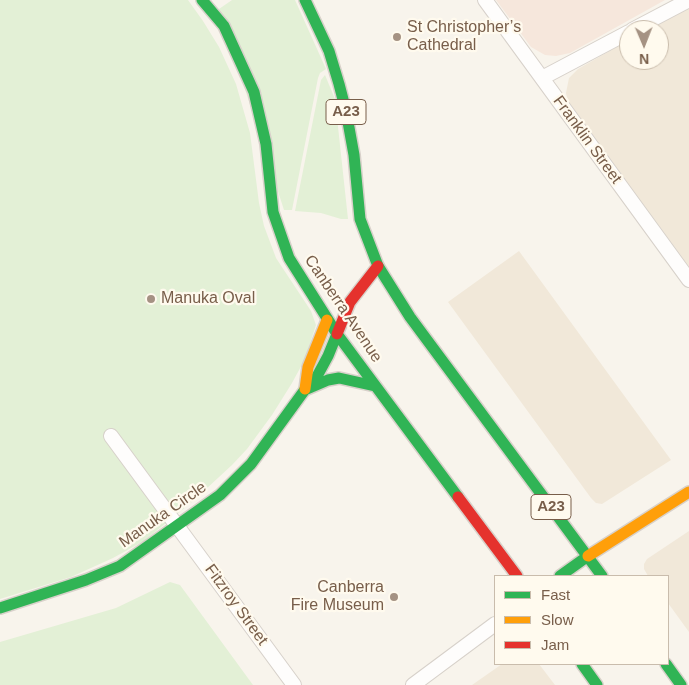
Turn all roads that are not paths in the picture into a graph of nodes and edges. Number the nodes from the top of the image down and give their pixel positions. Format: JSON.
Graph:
{"nodes":[{"id":1,"x":202,"y":0,"type":"edge"},
{"id":2,"x":305,"y":0,"type":"edge"},
{"id":3,"x":485,"y":0,"type":"edge"},
{"id":4,"x":689,"y":0,"type":"edge"},
{"id":5,"x":651,"y":20,"type":"edge"},
{"id":6,"x":619,"y":37,"type":"edge"},
{"id":7,"x":542,"y":78,"type":"junction"},
{"id":8,"x":378,"y":266,"type":"junction"},
{"id":9,"x":353,"y":278,"type":"dead end"},
{"id":10,"x":689,"y":280,"type":"edge"},
{"id":11,"x":333,"y":308,"type":"dead end"},
{"id":12,"x":327,"y":320,"type":"junction"},
{"id":13,"x":337,"y":334,"type":"junction"},
{"id":14,"x":375,"y":386,"type":"junction"},
{"id":15,"x":304,"y":390,"type":"junction"},
{"id":16,"x":111,"y":436,"type":"dead end"},
{"id":17,"x":689,"y":492,"type":"edge"},
{"id":18,"x":178,"y":526,"type":"junction"},
{"id":19,"x":588,"y":556,"type":"junction"},
{"id":20,"x":516,"y":575,"type":"edge"},
{"id":21,"x":561,"y":575,"type":"edge"},
{"id":22,"x":601,"y":575,"type":"edge"},
{"id":23,"x":0,"y":608,"type":"edge"},
{"id":24,"x":494,"y":625,"type":"edge"},
{"id":25,"x":583,"y":665,"type":"edge"},
{"id":26,"x":667,"y":665,"type":"edge"},
{"id":27,"x":294,"y":685,"type":"edge"},
{"id":28,"x":413,"y":685,"type":"edge"},
{"id":29,"x":597,"y":685,"type":"edge"},
{"id":30,"x":681,"y":685,"type":"edge"}],
"edges":[{"from":1,"to":12,"type":"main road","name":"Canberra Avenue"},
{"from":2,"to":8,"type":"main road","number":"A23"},
{"from":3,"to":7,"type":"street","name":"Franklin Street"},
{"from":4,"to":5,"type":"street"},
{"from":6,"to":7,"type":"street"},
{"from":7,"to":10,"type":"street","name":"Franklin Street"},
{"from":8,"to":9,"type":"main road"},
{"from":8,"to":13,"type":"main road","name":"Manuka Circle"},
{"from":8,"to":19,"type":"main road","number":"A23"},
{"from":11,"to":12,"type":"main road","name":"Manuka Circle"},
{"from":12,"to":13,"type":"main road","name":"Canberra Avenue"},
{"from":12,"to":15,"type":"main road","name":"Manuka Circle"},
{"from":13,"to":14,"type":"main road","name":"Canberra Avenue"},
{"from":13,"to":15,"type":"main road","name":"Manuka Circle"},
{"from":14,"to":15,"type":"main road"},
{"from":14,"to":20,"type":"main road","name":"Canberra Avenue"},
{"from":15,"to":18,"type":"main road","name":"Manuka Circle"},
{"from":16,"to":18,"type":"street","name":"Fitzroy Street"},
{"from":17,"to":19,"type":"main road"},
{"from":18,"to":23,"type":"main road","name":"Manuka Circle"},
{"from":18,"to":27,"type":"street","name":"Fitzroy Street"},
{"from":19,"to":21,"type":"main road"},
{"from":19,"to":22,"type":"main road","number":"A23"},
{"from":24,"to":28,"type":"street"},
{"from":25,"to":29,"type":"main road"},
{"from":26,"to":30,"type":"main road"}]}
